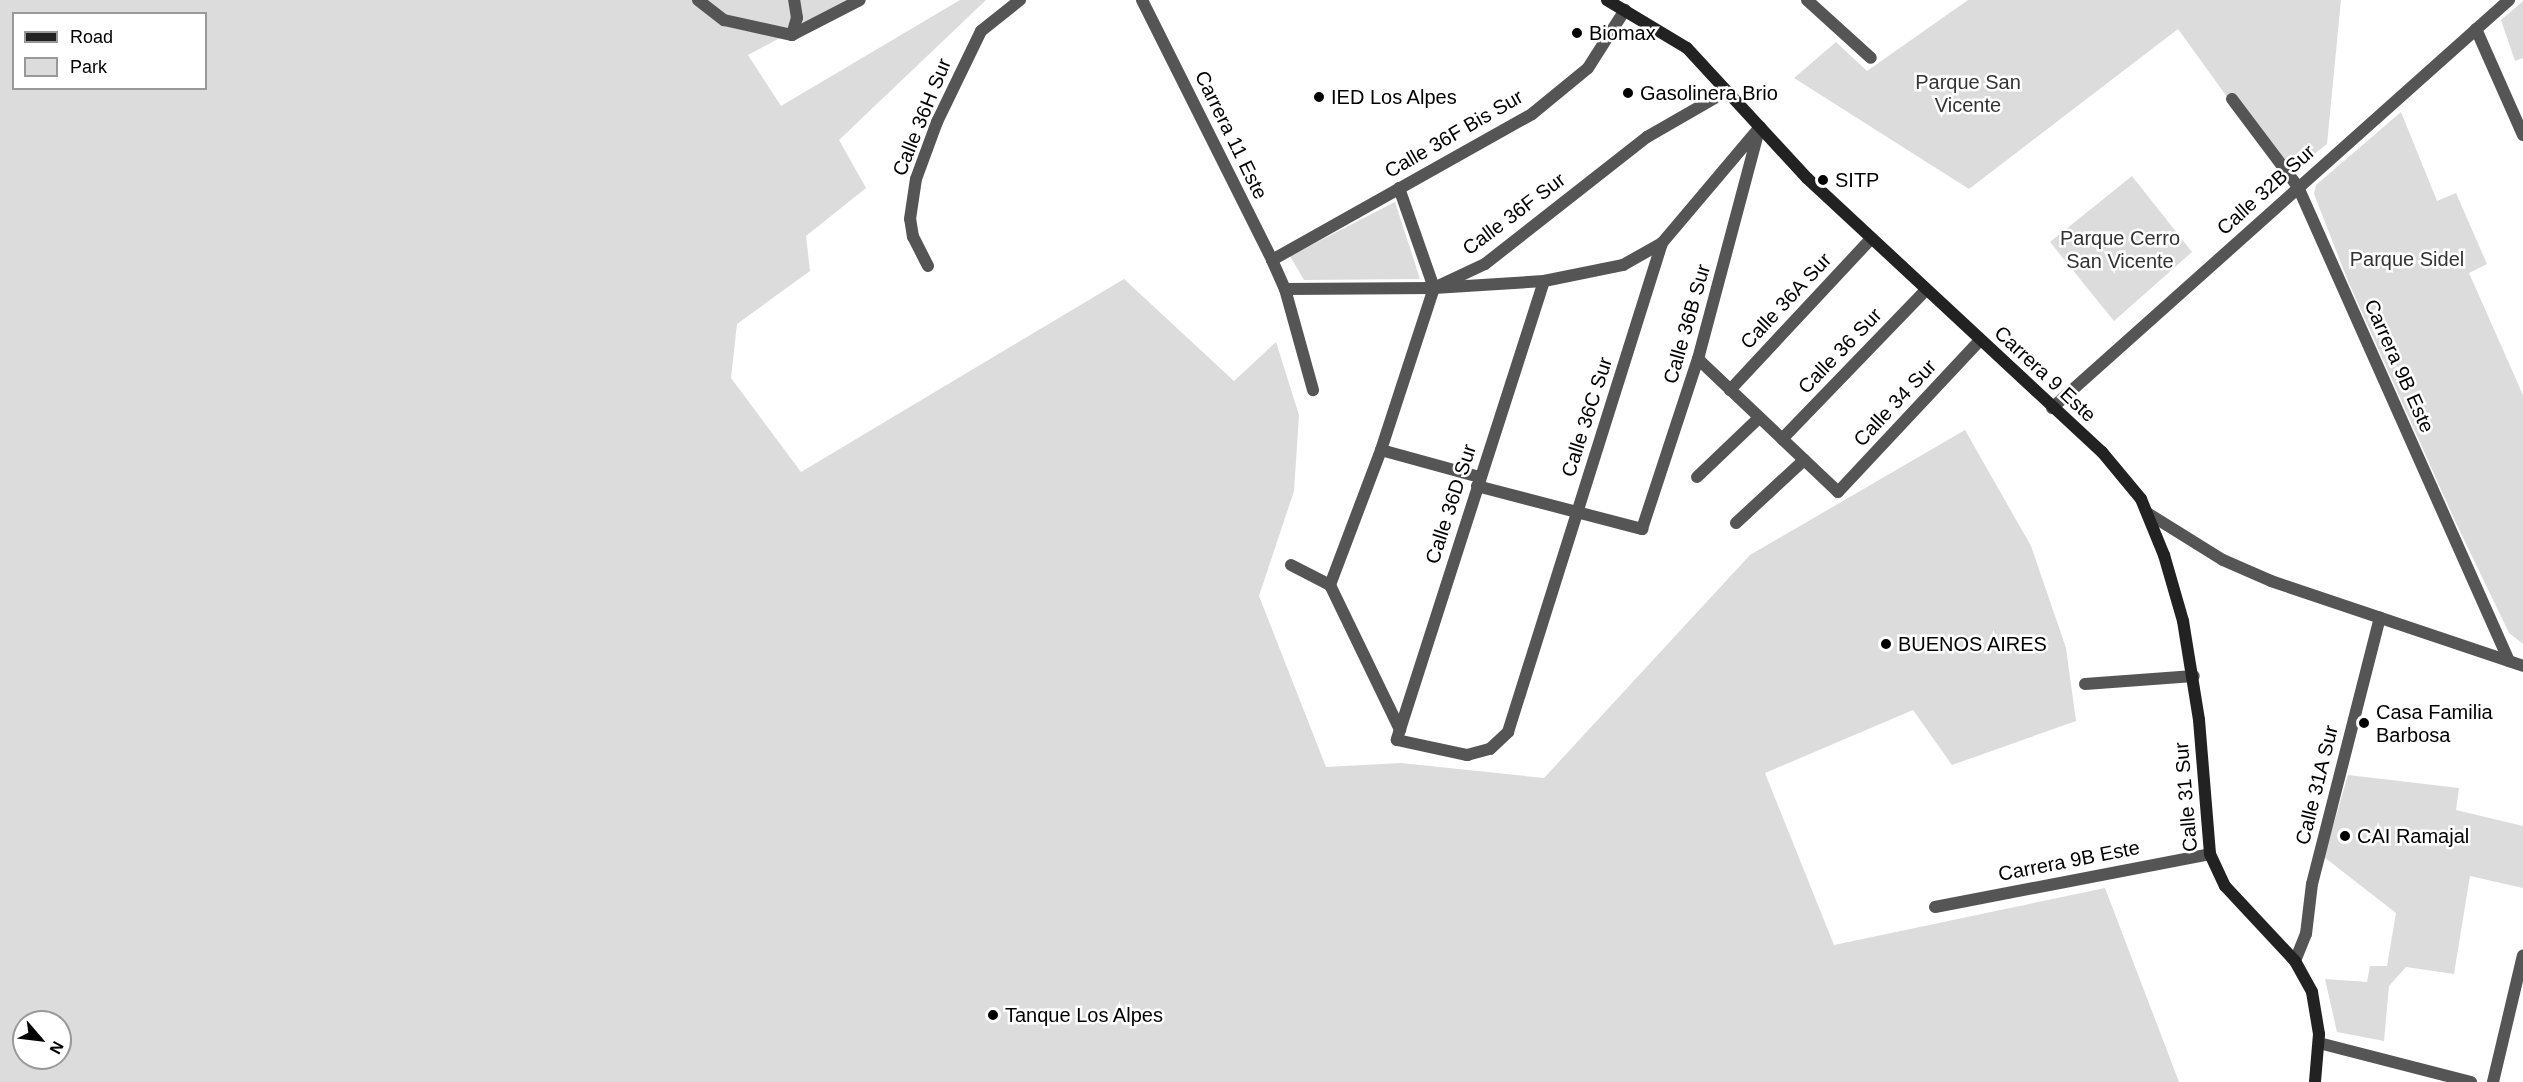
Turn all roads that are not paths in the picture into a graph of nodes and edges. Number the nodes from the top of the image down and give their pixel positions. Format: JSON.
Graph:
{"nodes":[{"id":1,"x":698,"y":0,"type":"edge"},
{"id":2,"x":794,"y":0,"type":"edge"},
{"id":3,"x":860,"y":0,"type":"edge"},
{"id":4,"x":1020,"y":0,"type":"edge"},
{"id":5,"x":1142,"y":0,"type":"edge"},
{"id":6,"x":1607,"y":0,"type":"edge"},
{"id":7,"x":1807,"y":0,"type":"edge"},
{"id":8,"x":2507,"y":1,"type":"edge"},
{"id":9,"x":1625,"y":10,"type":"junction"},
{"id":10,"x":2476,"y":29,"type":"junction"},
{"id":11,"x":792,"y":34,"type":"junction"},
{"id":12,"x":1871,"y":58,"type":"dead end"},
{"id":13,"x":1727,"y":91,"type":"junction"},
{"id":14,"x":2232,"y":99,"type":"dead end"},
{"id":15,"x":1760,"y":127,"type":"junction"},
{"id":16,"x":2523,"y":135,"type":"edge"},
{"id":17,"x":2298,"y":187,"type":"junction"},
{"id":18,"x":1399,"y":188,"type":"junction"},
{"id":19,"x":1871,"y":238,"type":"junction"},
{"id":20,"x":1662,"y":243,"type":"junction"},
{"id":21,"x":1272,"y":260,"type":"junction"},
{"id":22,"x":928,"y":266,"type":"dead end"},
{"id":23,"x":1544,"y":281,"type":"junction"},
{"id":24,"x":1434,"y":288,"type":"junction"},
{"id":25,"x":1285,"y":289,"type":"junction"},
{"id":26,"x":1926,"y":290,"type":"junction"},
{"id":27,"x":1980,"y":340,"type":"junction"},
{"id":28,"x":1698,"y":359,"type":"junction"},
{"id":29,"x":1313,"y":390,"type":"dead end"},
{"id":30,"x":1730,"y":390,"type":"junction"},
{"id":31,"x":2052,"y":408,"type":"junction"},
{"id":32,"x":1759,"y":418,"type":"junction"},
{"id":33,"x":1782,"y":439,"type":"junction"},
{"id":34,"x":1381,"y":450,"type":"junction"},
{"id":35,"x":1804,"y":460,"type":"junction"},
{"id":36,"x":1696,"y":477,"type":"dead end"},
{"id":37,"x":1479,"y":482,"type":"junction"},
{"id":38,"x":1577,"y":512,"type":"junction"},
{"id":39,"x":2149,"y":514,"type":"junction"},
{"id":40,"x":1736,"y":523,"type":"dead end"},
{"id":41,"x":1291,"y":565,"type":"dead end"},
{"id":42,"x":1330,"y":585,"type":"junction"},
{"id":43,"x":2380,"y":618,"type":"junction"},
{"id":44,"x":2509,"y":662,"type":"junction"},
{"id":45,"x":2523,"y":666,"type":"edge"},
{"id":46,"x":2194,"y":676,"type":"junction"},
{"id":47,"x":2085,"y":684,"type":"dead end"},
{"id":48,"x":1398,"y":735,"type":"junction"},
{"id":49,"x":2210,"y":854,"type":"junction"},
{"id":50,"x":1935,"y":907,"type":"dead end"},
{"id":51,"x":2523,"y":955,"type":"edge"},
{"id":52,"x":2295,"y":961,"type":"junction"},
{"id":53,"x":2319,"y":1043,"type":"junction"},
{"id":54,"x":2315,"y":1082,"type":"edge"},
{"id":55,"x":2471,"y":1082,"type":"edge"},
{"id":56,"x":2493,"y":1082,"type":"edge"}],
"edges":[{"from":1,"to":11,"type":"street"},
{"from":2,"to":11,"type":"street"},
{"from":3,"to":11,"type":"street"},
{"from":4,"to":22,"type":"street","name":"Calle 36H Sur"},
{"from":5,"to":21,"type":"street","name":"Carrera 11 Este"},
{"from":6,"to":9,"type":"main road","name":"Carrera 9 Este"},
{"from":7,"to":12,"type":"street"},
{"from":8,"to":10,"type":"street","name":"Calle 32B Sur"},
{"from":9,"to":13,"type":"main road","name":"Carrera 9 Este"},
{"from":9,"to":18,"type":"street","name":"Calle 36F Bis Sur"},
{"from":10,"to":16,"type":"street"},
{"from":10,"to":17,"type":"street","name":"Calle 32B Sur"},
{"from":13,"to":15,"type":"main road","name":"Carrera 9 Este"},
{"from":13,"to":24,"type":"street","name":"Calle 36F Sur"},
{"from":14,"to":17,"type":"street","name":"Carrera 9B Este"},
{"from":15,"to":19,"type":"main road","name":"Carrera 9 Este"},
{"from":15,"to":20,"type":"street","name":"Calle 36C Sur"},
{"from":15,"to":28,"type":"street","name":"Calle 36B Sur"},
{"from":17,"to":31,"type":"street","name":"Calle 32B Sur"},
{"from":17,"to":44,"type":"street","name":"Carrera 9B Este"},
{"from":18,"to":21,"type":"street","name":"Calle 36F Bis Sur"},
{"from":18,"to":24,"type":"street"},
{"from":19,"to":26,"type":"main road","name":"Carrera 9 Este"},
{"from":19,"to":30,"type":"street","name":"Calle 36A Sur"},
{"from":20,"to":23,"type":"street"},
{"from":20,"to":38,"type":"street","name":"Calle 36C Sur"},
{"from":21,"to":25,"type":"street","name":"Carrera 11 Este"},
{"from":23,"to":24,"type":"street"},
{"from":23,"to":37,"type":"street","name":"Calle 36D Sur"},
{"from":24,"to":25,"type":"street"},
{"from":24,"to":34,"type":"street"},
{"from":25,"to":29,"type":"street","name":"Carrera 11 Este"},
{"from":26,"to":27,"type":"main road","name":"Carrera 9 Este"},
{"from":26,"to":33,"type":"street","name":"Calle 36 Sur"},
{"from":27,"to":31,"type":"main road","name":"Carrera 9 Este"},
{"from":27,"to":35,"type":"street","name":"Calle 34 Sur"},
{"from":28,"to":30,"type":"street"},
{"from":28,"to":38,"type":"street","name":"Calle 36B Sur"},
{"from":30,"to":32,"type":"street"},
{"from":31,"to":39,"type":"main road","name":"Carrera 9 Este"},
{"from":32,"to":33,"type":"street"},
{"from":32,"to":36,"type":"street"},
{"from":33,"to":35,"type":"street"},
{"from":34,"to":37,"type":"street"},
{"from":34,"to":42,"type":"street"},
{"from":35,"to":40,"type":"street"},
{"from":37,"to":38,"type":"street"},
{"from":37,"to":48,"type":"street","name":"Calle 36D Sur"},
{"from":38,"to":48,"type":"street","name":"Calle 36C Sur"},
{"from":39,"to":43,"type":"street","name":"Carrera 9 Este"},
{"from":39,"to":46,"type":"main road","name":"Calle 31 Sur"},
{"from":41,"to":42,"type":"street"},
{"from":42,"to":48,"type":"street"},
{"from":43,"to":44,"type":"street","name":"Carrera 9 Este"},
{"from":43,"to":52,"type":"street","name":"Calle 31A Sur"},
{"from":44,"to":45,"type":"street","name":"Carrera 9 Este"},
{"from":46,"to":47,"type":"street"},
{"from":46,"to":49,"type":"main road","name":"Calle 31 Sur"},
{"from":49,"to":50,"type":"street","name":"Carrera 9B Este"},
{"from":49,"to":52,"type":"main road","name":"Calle 31 Sur"},
{"from":51,"to":56,"type":"street"},
{"from":52,"to":53,"type":"main road","name":"Calle 31 Sur"},
{"from":53,"to":54,"type":"main road","name":"Calle 31 Sur"},
{"from":53,"to":55,"type":"street"}]}
